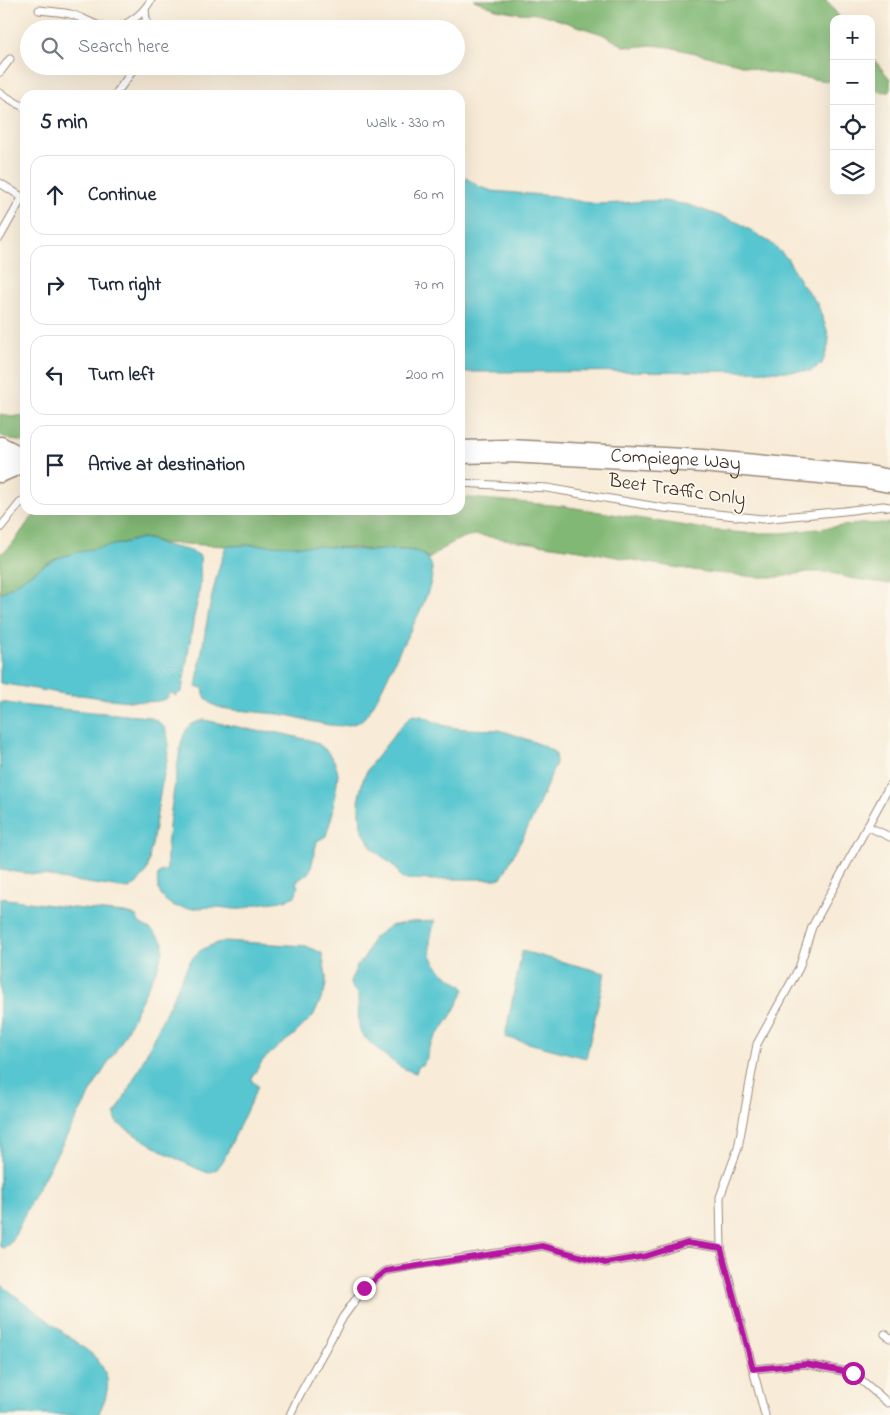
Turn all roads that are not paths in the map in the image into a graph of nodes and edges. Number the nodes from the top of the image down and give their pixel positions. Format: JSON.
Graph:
{"nodes":[{"id":1,"x":151,"y":0,"type":"edge"},
{"id":2,"x":146,"y":9,"type":"junction"},
{"id":3,"x":39,"y":10,"type":"dead end"},
{"id":4,"x":85,"y":20,"type":"edge"},
{"id":5,"x":131,"y":20,"type":"edge"},
{"id":6,"x":147,"y":20,"type":"edge"},
{"id":7,"x":10,"y":58,"type":"dead end"},
{"id":8,"x":0,"y":72,"type":"edge"},
{"id":9,"x":129,"y":75,"type":"edge"},
{"id":10,"x":119,"y":90,"type":"edge"},
{"id":11,"x":0,"y":93,"type":"edge"},
{"id":12,"x":20,"y":105,"type":"edge"},
{"id":13,"x":0,"y":183,"type":"edge"},
{"id":14,"x":20,"y":196,"type":"edge"},
{"id":15,"x":20,"y":204,"type":"edge"},
{"id":16,"x":0,"y":237,"type":"edge"},
{"id":17,"x":0,"y":448,"type":"edge"},
{"id":18,"x":465,"y":452,"type":"edge"},
{"id":19,"x":20,"y":458,"type":"edge"},
{"id":20,"x":20,"y":462,"type":"edge"},
{"id":21,"x":0,"y":471,"type":"edge"},
{"id":22,"x":890,"y":481,"type":"edge"},
{"id":23,"x":465,"y":483,"type":"edge"},
{"id":24,"x":20,"y":503,"type":"edge"},
{"id":25,"x":890,"y":507,"type":"edge"},
{"id":26,"x":0,"y":528,"type":"edge"},
{"id":27,"x":890,"y":785,"type":"edge"},
{"id":28,"x":867,"y":826,"type":"junction"},
{"id":29,"x":890,"y":837,"type":"edge"},
{"id":30,"x":721,"y":1248,"type":"junction"},
{"id":31,"x":753,"y":1369,"type":"junction"},
{"id":32,"x":888,"y":1403,"type":"dead end"},
{"id":33,"x":290,"y":1415,"type":"edge"},
{"id":34,"x":765,"y":1415,"type":"edge"}],
"edges":[{"from":1,"to":2,"type":"lane"},
{"from":2,"to":5,"type":"lane"},
{"from":2,"to":6,"type":"lane"},
{"from":3,"to":4,"type":"lane"},
{"from":7,"to":8,"type":"lane"},
{"from":9,"to":10,"type":"lane"},
{"from":11,"to":12,"type":"lane"},
{"from":13,"to":14,"type":"lane"},
{"from":15,"to":16,"type":"lane"},
{"from":17,"to":19,"type":"highway"},
{"from":18,"to":22,"type":"highway","name":"Compiegne Way"},
{"from":20,"to":21,"type":"highway"},
{"from":23,"to":25,"type":"lane","name":"Beet Traffic Only"},
{"from":24,"to":26,"type":"lane"},
{"from":27,"to":28,"type":"lane"},
{"from":28,"to":29,"type":"lane"},
{"from":28,"to":30,"type":"lane"},
{"from":30,"to":31,"type":"lane"},
{"from":30,"to":33,"type":"lane"},
{"from":31,"to":32,"type":"lane"},
{"from":31,"to":34,"type":"lane"}]}
